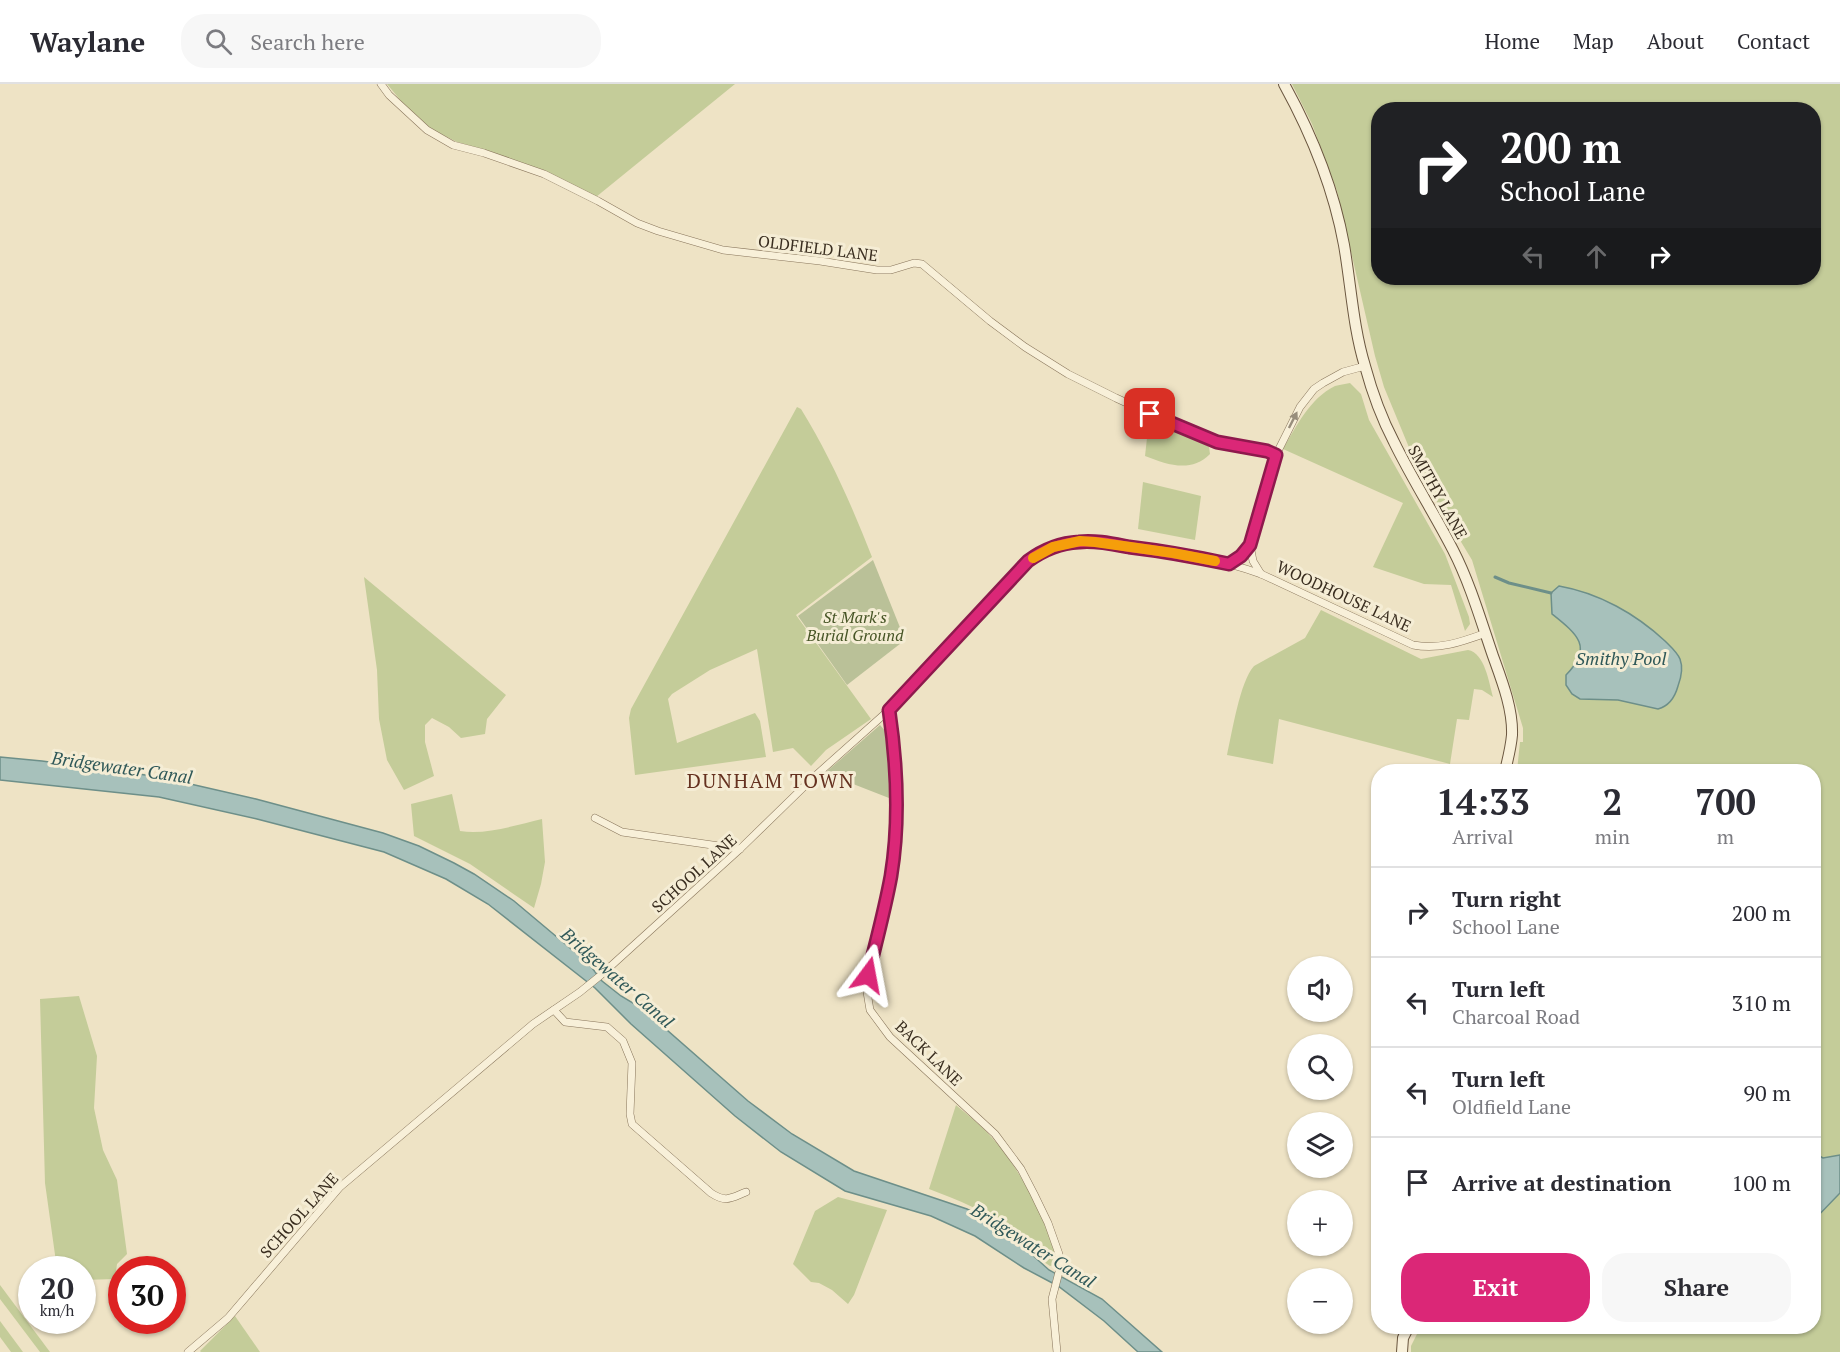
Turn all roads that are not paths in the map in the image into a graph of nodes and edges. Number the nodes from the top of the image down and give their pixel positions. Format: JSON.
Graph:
{"nodes":[{"id":1,"x":381,"y":84,"type":"edge"},
{"id":2,"x":1284,"y":84,"type":"edge"},
{"id":3,"x":1365,"y":366,"type":"junction"},
{"id":4,"x":1276,"y":455,"type":"junction"},
{"id":5,"x":1250,"y":545,"type":"junction"},
{"id":6,"x":1229,"y":564,"type":"junction"},
{"id":7,"x":1261,"y":574,"type":"junction"},
{"id":8,"x":1486,"y":633,"type":"junction"},
{"id":9,"x":889,"y":710,"type":"junction"},
{"id":10,"x":1506,"y":764,"type":"edge"},
{"id":11,"x":595,"y":818,"type":"dead end"},
{"id":12,"x":740,"y":849,"type":"junction"},
{"id":13,"x":554,"y":1010,"type":"junction"},
{"id":14,"x":746,"y":1192,"type":"dead end"},
{"id":15,"x":1405,"y":1334,"type":"edge"},
{"id":16,"x":191,"y":1351,"type":"edge"},
{"id":17,"x":1058,"y":1352,"type":"edge"},
{"id":18,"x":1402,"y":1352,"type":"edge"}],
"edges":[{"from":1,"to":4,"type":"street","name":"OLDFIELD LANE"},
{"from":2,"to":3,"type":"main road","name":"SMITHY LANE"},
{"from":4,"to":3,"type":"street","one_way":true},
{"from":3,"to":8,"type":"main road","name":"SMITHY LANE"},
{"from":4,"to":5,"type":"street"},
{"from":5,"to":6,"type":"street"},
{"from":5,"to":7,"type":"street"},
{"from":6,"to":7,"type":"street","name":"SCHOOL LANE"},
{"from":6,"to":9,"type":"street","name":"SCHOOL LANE"},
{"from":7,"to":8,"type":"street","name":"WOODHOUSE LANE"},
{"from":8,"to":10,"type":"main road"},
{"from":9,"to":12,"type":"street","name":"SCHOOL LANE"},
{"from":9,"to":17,"type":"street","name":"BACK LANE"},
{"from":11,"to":12,"type":"street"},
{"from":12,"to":13,"type":"street","name":"SCHOOL LANE"},
{"from":13,"to":14,"type":"street"},
{"from":13,"to":16,"type":"street","name":"SCHOOL LANE"},
{"from":15,"to":18,"type":"main road"}]}
